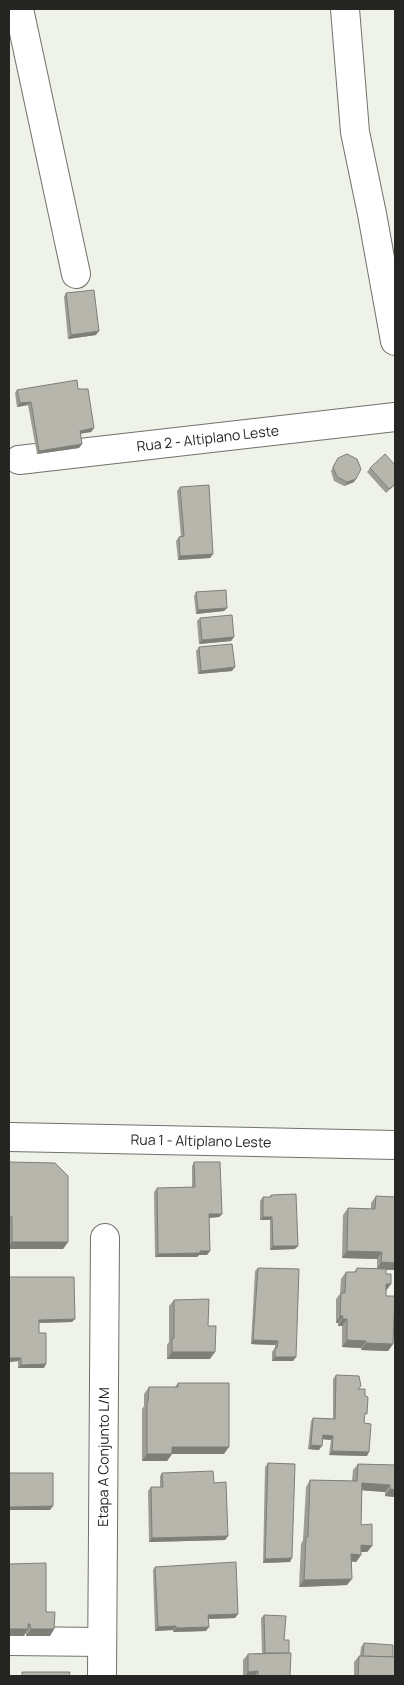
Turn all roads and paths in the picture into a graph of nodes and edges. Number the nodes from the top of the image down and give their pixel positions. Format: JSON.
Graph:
{"nodes":[{"id":1,"x":19,"y":9,"type":"edge"},
{"id":2,"x":345,"y":9,"type":"edge"},
{"id":3,"x":76,"y":274,"type":"dead end"},
{"id":4,"x":395,"y":341,"type":"edge"},
{"id":5,"x":395,"y":417,"type":"edge"},
{"id":6,"x":19,"y":460,"type":"dead end"},
{"id":7,"x":9,"y":1137,"type":"edge"},
{"id":8,"x":395,"y":1145,"type":"edge"},
{"id":9,"x":105,"y":1238,"type":"dead end"},
{"id":10,"x":9,"y":1641,"type":"edge"},
{"id":11,"x":102,"y":1642,"type":"junction"},
{"id":12,"x":102,"y":1676,"type":"edge"}],
"edges":[{"from":1,"to":3,"type":"street"},
{"from":2,"to":4,"type":"street"},
{"from":5,"to":6,"type":"street","name":"Rua 2 - Altiplano Leste"},
{"from":7,"to":8,"type":"street","name":"Rua 1 - Altiplano Leste"},
{"from":9,"to":11,"type":"street","name":"Etapa A Conjunto L/M"},
{"from":10,"to":11,"type":"street"},
{"from":11,"to":12,"type":"street","name":"Etapa A Conjunto L/M"}]}
